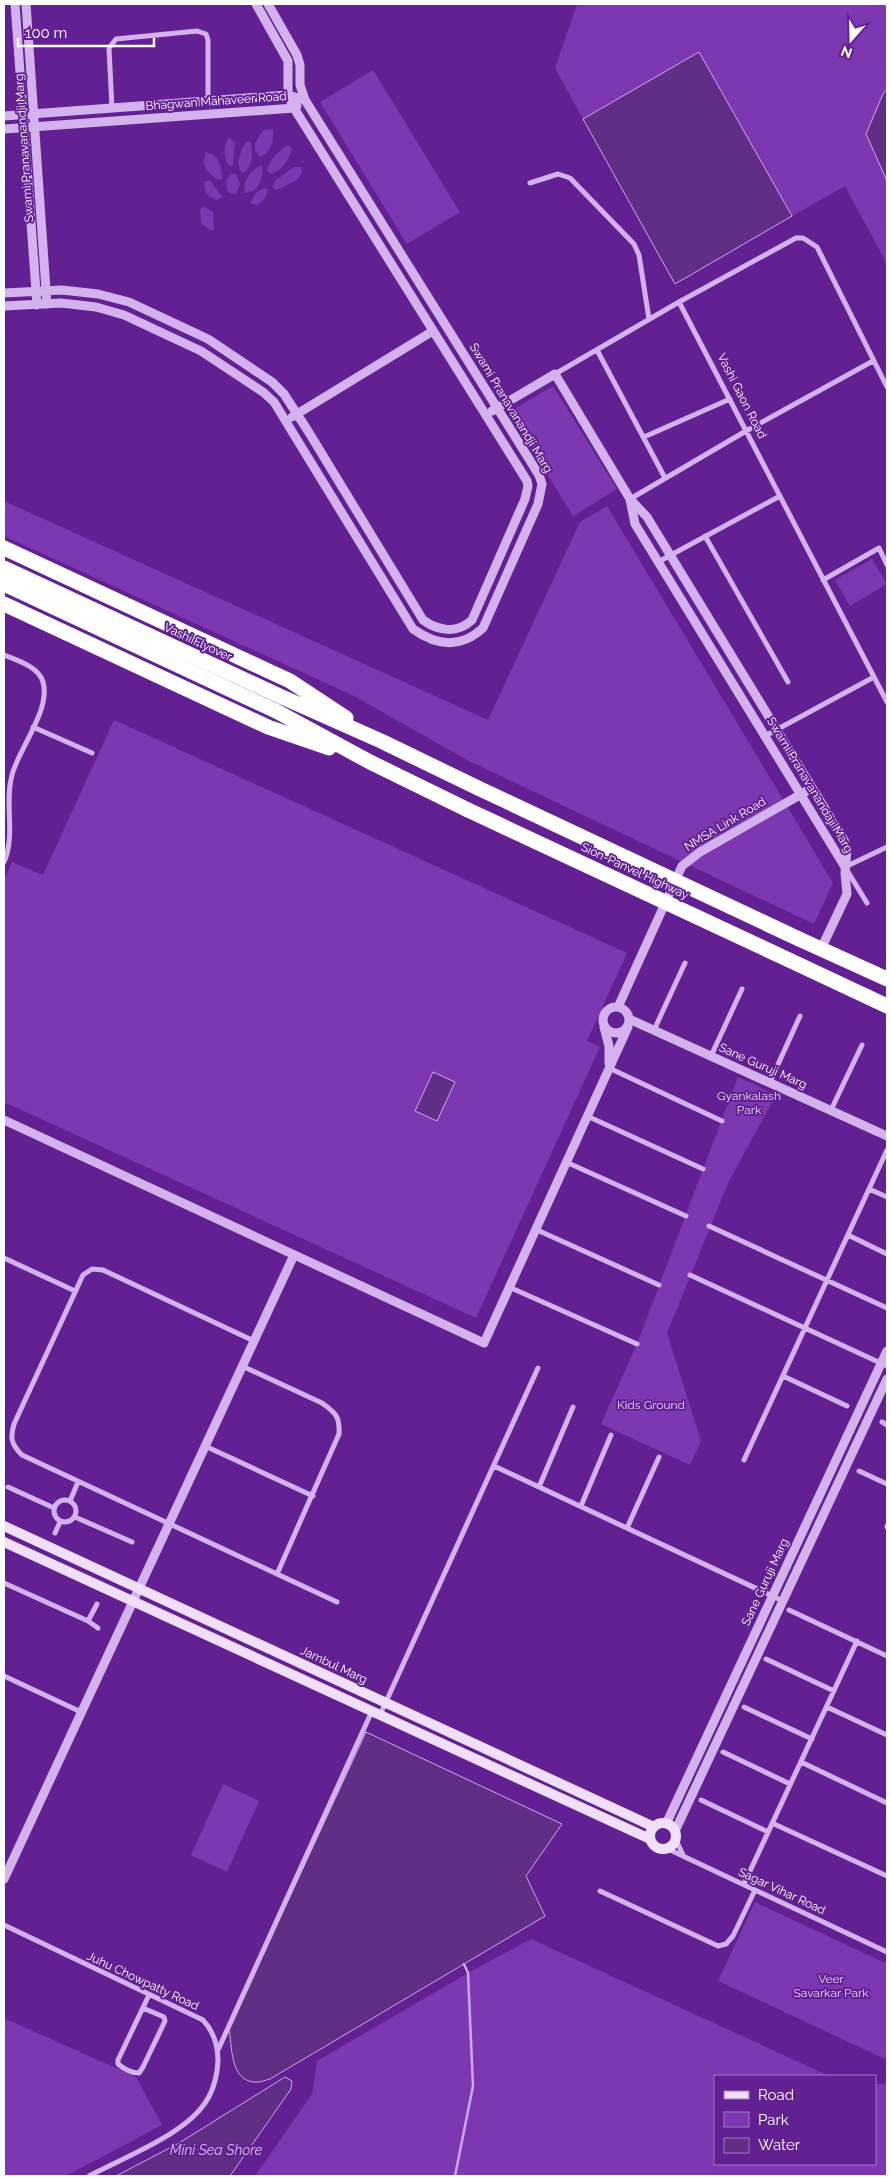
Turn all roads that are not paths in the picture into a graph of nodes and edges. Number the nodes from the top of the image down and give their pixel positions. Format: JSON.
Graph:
{"nodes":[{"id":1,"x":15,"y":4,"type":"edge"},
{"id":2,"x":26,"y":4,"type":"edge"},
{"id":3,"x":256,"y":4,"type":"edge"},
{"id":4,"x":268,"y":4,"type":"edge"},
{"id":5,"x":19,"y":54,"type":"junction"},
{"id":6,"x":30,"y":54,"type":"junction"},
{"id":7,"x":288,"y":95,"type":"junction"},
{"id":8,"x":305,"y":100,"type":"junction"},
{"id":9,"x":208,"y":101,"type":"junction"},
{"id":10,"x":112,"y":108,"type":"junction"},
{"id":11,"x":294,"y":108,"type":"junction"},
{"id":12,"x":23,"y":114,"type":"junction"},
{"id":13,"x":34,"y":114,"type":"junction"},
{"id":14,"x":4,"y":116,"type":"edge"},
{"id":15,"x":35,"y":127,"type":"junction"},
{"id":16,"x":24,"y":128,"type":"junction"},
{"id":17,"x":4,"y":129,"type":"edge"},
{"id":18,"x":530,"y":183,"type":"dead end"},
{"id":19,"x":46,"y":290,"type":"junction"},
{"id":20,"x":36,"y":291,"type":"junction"},
{"id":21,"x":4,"y":293,"type":"edge"},
{"id":22,"x":679,"y":302,"type":"junction"},
{"id":23,"x":47,"y":304,"type":"junction"},
{"id":24,"x":36,"y":305,"type":"junction"},
{"id":25,"x":4,"y":306,"type":"edge"},
{"id":26,"x":649,"y":319,"type":"junction"},
{"id":27,"x":433,"y":331,"type":"junction"},
{"id":28,"x":597,"y":350,"type":"junction"},
{"id":29,"x":873,"y":361,"type":"junction"},
{"id":30,"x":555,"y":374,"type":"junction"},
{"id":31,"x":887,"y":388,"type":"edge"},
{"id":32,"x":730,"y":399,"type":"junction"},
{"id":33,"x":497,"y":408,"type":"junction"},
{"id":34,"x":297,"y":414,"type":"junction"},
{"id":35,"x":486,"y":415,"type":"junction"},
{"id":36,"x":286,"y":422,"type":"junction"},
{"id":37,"x":746,"y":431,"type":"junction"},
{"id":38,"x":644,"y":437,"type":"junction"},
{"id":39,"x":666,"y":478,"type":"junction"},
{"id":40,"x":780,"y":496,"type":"junction"},
{"id":41,"x":630,"y":499,"type":"junction"},
{"id":42,"x":705,"y":536,"type":"junction"},
{"id":43,"x":4,"y":548,"type":"edge"},
{"id":44,"x":670,"y":556,"type":"junction"},
{"id":45,"x":658,"y":562,"type":"junction"},
{"id":46,"x":887,"y":564,"type":"edge"},
{"id":47,"x":4,"y":568,"type":"edge"},
{"id":48,"x":823,"y":580,"type":"junction"},
{"id":49,"x":4,"y":584,"type":"edge"},
{"id":50,"x":4,"y":604,"type":"edge"},
{"id":51,"x":4,"y":654,"type":"edge"},
{"id":52,"x":874,"y":677,"type":"junction"},
{"id":53,"x":788,"y":682,"type":"dead end"},
{"id":54,"x":887,"y":702,"type":"edge"},
{"id":55,"x":279,"y":704,"type":"junction"},
{"id":56,"x":33,"y":727,"type":"junction"},
{"id":57,"x":777,"y":730,"type":"junction"},
{"id":58,"x":765,"y":736,"type":"junction"},
{"id":59,"x":381,"y":740,"type":"junction"},
{"id":60,"x":92,"y":753,"type":"dead end"},
{"id":61,"x":370,"y":762,"type":"junction"},
{"id":62,"x":4,"y":773,"type":"edge"},
{"id":63,"x":11,"y":776,"type":"junction"},
{"id":64,"x":812,"y":788,"type":"junction"},
{"id":65,"x":800,"y":794,"type":"junction"},
{"id":66,"x":887,"y":847,"type":"edge"},
{"id":67,"x":4,"y":862,"type":"edge"},
{"id":68,"x":845,"y":867,"type":"junction"},
{"id":69,"x":867,"y":903,"type":"dead end"},
{"id":70,"x":821,"y":949,"type":"junction"},
{"id":71,"x":686,"y":963,"type":"dead end"},
{"id":72,"x":887,"y":979,"type":"edge"},
{"id":73,"x":742,"y":989,"type":"dead end"},
{"id":74,"x":887,"y":1006,"type":"edge"},
{"id":75,"x":618,"y":1007,"type":"junction"},
{"id":76,"x":800,"y":1016,"type":"dead end"},
{"id":77,"x":629,"y":1023,"type":"junction"},
{"id":78,"x":603,"y":1024,"type":"junction"},
{"id":79,"x":654,"y":1030,"type":"junction"},
{"id":80,"x":862,"y":1044,"type":"dead end"},
{"id":81,"x":711,"y":1056,"type":"junction"},
{"id":82,"x":609,"y":1068,"type":"junction"},
{"id":83,"x":770,"y":1082,"type":"junction"},
{"id":84,"x":831,"y":1110,"type":"junction"},
{"id":85,"x":587,"y":1116,"type":"junction"},
{"id":86,"x":4,"y":1120,"type":"edge"},
{"id":87,"x":722,"y":1120,"type":"dead end"},
{"id":88,"x":887,"y":1136,"type":"edge"},
{"id":89,"x":887,"y":1150,"type":"edge"},
{"id":90,"x":566,"y":1162,"type":"junction"},
{"id":91,"x":703,"y":1169,"type":"dead end"},
{"id":92,"x":869,"y":1189,"type":"junction"},
{"id":93,"x":887,"y":1197,"type":"edge"},
{"id":94,"x":686,"y":1216,"type":"dead end"},
{"id":95,"x":709,"y":1226,"type":"dead end"},
{"id":96,"x":535,"y":1229,"type":"junction"},
{"id":97,"x":848,"y":1235,"type":"junction"},
{"id":98,"x":887,"y":1254,"type":"edge"},
{"id":99,"x":294,"y":1255,"type":"junction"},
{"id":100,"x":4,"y":1258,"type":"edge"},
{"id":101,"x":690,"y":1275,"type":"dead end"},
{"id":102,"x":827,"y":1280,"type":"junction"},
{"id":103,"x":659,"y":1285,"type":"dead end"},
{"id":104,"x":509,"y":1287,"type":"junction"},
{"id":105,"x":75,"y":1291,"type":"junction"},
{"id":106,"x":887,"y":1308,"type":"edge"},
{"id":107,"x":805,"y":1327,"type":"junction"},
{"id":108,"x":254,"y":1341,"type":"junction"},
{"id":109,"x":637,"y":1344,"type":"dead end"},
{"id":110,"x":887,"y":1351,"type":"edge"},
{"id":111,"x":884,"y":1365,"type":"edge"},
{"id":112,"x":242,"y":1366,"type":"junction"},
{"id":113,"x":538,"y":1368,"type":"dead end"},
{"id":114,"x":783,"y":1376,"type":"junction"},
{"id":115,"x":887,"y":1379,"type":"edge"},
{"id":116,"x":847,"y":1406,"type":"dead end"},
{"id":117,"x":573,"y":1408,"type":"dead end"},
{"id":118,"x":611,"y":1435,"type":"dead end"},
{"id":119,"x":205,"y":1446,"type":"junction"},
{"id":120,"x":659,"y":1457,"type":"dead end"},
{"id":121,"x":744,"y":1460,"type":"dead end"},
{"id":122,"x":494,"y":1466,"type":"junction"},
{"id":123,"x":859,"y":1471,"type":"dead end"},
{"id":124,"x":78,"y":1482,"type":"junction"},
{"id":125,"x":887,"y":1484,"type":"edge"},
{"id":126,"x":8,"y":1487,"type":"dead end"},
{"id":127,"x":539,"y":1487,"type":"junction"},
{"id":128,"x":313,"y":1496,"type":"junction"},
{"id":129,"x":70,"y":1501,"type":"junction"},
{"id":130,"x":581,"y":1506,"type":"junction"},
{"id":131,"x":54,"y":1508,"type":"junction"},
{"id":132,"x":74,"y":1517,"type":"junction"},
{"id":133,"x":60,"y":1522,"type":"junction"},
{"id":134,"x":169,"y":1524,"type":"junction"},
{"id":135,"x":4,"y":1526,"type":"edge"},
{"id":136,"x":627,"y":1528,"type":"junction"},
{"id":137,"x":55,"y":1533,"type":"dead end"},
{"id":138,"x":4,"y":1542,"type":"edge"},
{"id":139,"x":132,"y":1542,"type":"dead end"},
{"id":140,"x":276,"y":1574,"type":"junction"},
{"id":141,"x":4,"y":1583,"type":"edge"},
{"id":142,"x":139,"y":1588,"type":"junction"},
{"id":143,"x":773,"y":1596,"type":"junction"},
{"id":144,"x":133,"y":1601,"type":"junction"},
{"id":145,"x":783,"y":1601,"type":"junction"},
{"id":146,"x":336,"y":1602,"type":"dead end"},
{"id":147,"x":98,"y":1604,"type":"dead end"},
{"id":148,"x":789,"y":1610,"type":"dead end"},
{"id":149,"x":88,"y":1621,"type":"junction"},
{"id":150,"x":98,"y":1628,"type":"dead end"},
{"id":151,"x":857,"y":1642,"type":"junction"},
{"id":152,"x":887,"y":1656,"type":"edge"},
{"id":153,"x":766,"y":1659,"type":"dead end"},
{"id":154,"x":4,"y":1676,"type":"edge"},
{"id":155,"x":834,"y":1691,"type":"junction"},
{"id":156,"x":385,"y":1703,"type":"junction"},
{"id":157,"x":744,"y":1707,"type":"dead end"},
{"id":158,"x":827,"y":1707,"type":"junction"},
{"id":159,"x":81,"y":1712,"type":"junction"},
{"id":160,"x":376,"y":1713,"type":"junction"},
{"id":161,"x":887,"y":1735,"type":"edge"},
{"id":162,"x":812,"y":1739,"type":"junction"},
{"id":163,"x":723,"y":1752,"type":"dead end"},
{"id":164,"x":801,"y":1762,"type":"junction"},
{"id":165,"x":790,"y":1784,"type":"junction"},
{"id":166,"x":701,"y":1800,"type":"dead end"},
{"id":167,"x":887,"y":1803,"type":"edge"},
{"id":168,"x":772,"y":1823,"type":"junction"},
{"id":169,"x":666,"y":1824,"type":"junction"},
{"id":170,"x":654,"y":1827,"type":"junction"},
{"id":171,"x":768,"y":1832,"type":"junction"},
{"id":172,"x":675,"y":1836,"type":"junction"},
{"id":173,"x":650,"y":1839,"type":"junction"},
{"id":174,"x":668,"y":1849,"type":"junction"},
{"id":175,"x":684,"y":1856,"type":"junction"},
{"id":176,"x":887,"y":1876,"type":"edge"},
{"id":177,"x":4,"y":1879,"type":"edge"},
{"id":178,"x":744,"y":1884,"type":"junction"},
{"id":179,"x":755,"y":1890,"type":"junction"},
{"id":180,"x":600,"y":1892,"type":"dead end"},
{"id":181,"x":4,"y":1925,"type":"edge"},
{"id":182,"x":887,"y":1952,"type":"edge"},
{"id":183,"x":149,"y":1995,"type":"junction"},
{"id":184,"x":142,"y":2008,"type":"junction"},
{"id":185,"x":218,"y":2050,"type":"junction"},
{"id":186,"x":89,"y":2176,"type":"edge"}],
"edges":[{"from":1,"to":5,"type":"street","name":"Swami Pranavanandji Marg"},
{"from":2,"to":6,"type":"street","name":"Swami Pranavanandji Marg"},
{"from":3,"to":7,"type":"street","name":"Swami Pranavanandji Marg"},
{"from":4,"to":8,"type":"street","name":"Swami Pranavanandji Marg"},
{"from":5,"to":6,"type":"street"},
{"from":5,"to":12,"type":"street","name":"Swami Pranavanandji Marg"},
{"from":6,"to":13,"type":"street","name":"Swami Pranavanandji Marg"},
{"from":7,"to":8,"type":"street","name":"Bhagwan Mahaveer Road"},
{"from":7,"to":9,"type":"street","name":"Bhagwan Mahaveer Road"},
{"from":7,"to":11,"type":"street","name":"Swami Pranavanandji Marg"},
{"from":8,"to":11,"type":"street","name":"Bhagwan Mahaveer Road"},
{"from":8,"to":33,"type":"street","name":"Swami Pranavanandji Marg"},
{"from":9,"to":10,"type":"street","name":"Bhagwan Mahaveer Road"},
{"from":9,"to":10,"type":"street"},
{"from":10,"to":13,"type":"street","name":"Bhagwan Mahaveer Road"},
{"from":11,"to":15,"type":"street","name":"Bhagwan Mahaveer Road"},
{"from":11,"to":27,"type":"street","name":"Swami Pranavanandji Marg"},
{"from":12,"to":13,"type":"street","name":"Bhagwan Mahaveer Road"},
{"from":12,"to":14,"type":"street","name":"Bhagwan Mahaveer Road"},
{"from":12,"to":16,"type":"street","name":"Swami Pranavanandji Marg"},
{"from":13,"to":15,"type":"street","name":"Swami Pranavanandji Marg"},
{"from":15,"to":16,"type":"street","name":"Bhagwan Mahaveer Road"},
{"from":15,"to":19,"type":"street","name":"Swami Pranavanandji Marg"},
{"from":16,"to":17,"type":"street","name":"Bhagwan Mahaveer Road"},
{"from":16,"to":20,"type":"street","name":"Swami Pranavanandji Marg"},
{"from":18,"to":26,"type":"street"},
{"from":19,"to":20,"type":"street","name":"Swami Pranavanandji Marg"},
{"from":19,"to":23,"type":"street","name":"Swami Pranavanandji Marg"},
{"from":19,"to":34,"type":"street","name":"Swami Pranavanandji Marg"},
{"from":20,"to":21,"type":"street","name":"Swami Pranavanandji Marg"},
{"from":20,"to":24,"type":"street","name":"Swami Pranavanandji Marg"},
{"from":22,"to":26,"type":"street"},
{"from":22,"to":29,"type":"street"},
{"from":22,"to":32,"type":"street","name":"Vashi Gaon Road"},
{"from":23,"to":24,"type":"street","name":"Swami Pranavanandji Marg"},
{"from":23,"to":36,"type":"street","name":"Swami Pranavanandji Marg"},
{"from":24,"to":25,"type":"street","name":"Swami Pranavanandji Marg"},
{"from":26,"to":28,"type":"street"},
{"from":27,"to":34,"type":"street"},
{"from":27,"to":35,"type":"street","name":"Swami Pranavanandji Marg"},
{"from":28,"to":30,"type":"street"},
{"from":28,"to":38,"type":"street"},
{"from":29,"to":31,"type":"street"},
{"from":29,"to":37,"type":"street"},
{"from":30,"to":33,"type":"street"},
{"from":30,"to":41,"type":"street","name":"Swami Pranavanandaji Marg"},
{"from":32,"to":37,"type":"street","name":"Vashi Gaon Road"},
{"from":32,"to":38,"type":"street"},
{"from":33,"to":35,"type":"street"},
{"from":33,"to":36,"type":"street","name":"Swami Pranavanandji Marg"},
{"from":34,"to":35,"type":"street","name":"Swami Pranavanandji Marg"},
{"from":34,"to":36,"type":"street"},
{"from":37,"to":39,"type":"street"},
{"from":37,"to":40,"type":"street","name":"Vashi Gaon Road"},
{"from":38,"to":39,"type":"street"},
{"from":39,"to":41,"type":"street"},
{"from":40,"to":42,"type":"street"},
{"from":40,"to":48,"type":"street","name":"Vashi Gaon Road"},
{"from":41,"to":44,"type":"street","name":"Swami Pranavanandaji Marg"},
{"from":41,"to":45,"type":"street","name":"Swami Pranavanandaji Marg"},
{"from":42,"to":44,"type":"street"},
{"from":42,"to":53,"type":"street"},
{"from":43,"to":59,"type":"highway"},
{"from":44,"to":45,"type":"street"},
{"from":44,"to":57,"type":"street","name":"Swami Pranavanandaji Marg"},
{"from":45,"to":58,"type":"street","name":"Swami Pranavanandaji Marg"},
{"from":46,"to":48,"type":"street"},
{"from":47,"to":55,"type":"highway","name":"Vashi Flyover"},
{"from":48,"to":52,"type":"street","name":"Vashi Gaon Road"},
{"from":49,"to":55,"type":"highway","name":"Vashi Flyover"},
{"from":50,"to":61,"type":"highway"},
{"from":51,"to":56,"type":"street"},
{"from":52,"to":54,"type":"street","name":"Vashi Gaon Road"},
{"from":52,"to":57,"type":"street"},
{"from":55,"to":59,"type":"highway","name":"Vashi Flyover"},
{"from":55,"to":61,"type":"highway","name":"Vashi Flyover"},
{"from":56,"to":60,"type":"street"},
{"from":56,"to":63,"type":"street"},
{"from":57,"to":58,"type":"street"},
{"from":57,"to":64,"type":"street","name":"Swami Pranavanandaji Marg"},
{"from":58,"to":65,"type":"street","name":"Swami Pranavanandaji Marg"},
{"from":59,"to":70,"type":"highway","name":"Sion-Panvel Highway","bridge":true},
{"from":61,"to":74,"type":"highway","name":"Sion-Panvel Highway","bridge":true},
{"from":62,"to":63,"type":"street"},
{"from":63,"to":67,"type":"street"},
{"from":64,"to":65,"type":"street","name":"NMSA Link Road"},
{"from":64,"to":68,"type":"street","name":"Swami Pranavanandaji Marg"},
{"from":65,"to":68,"type":"street","name":"Swami Pranavanandaji Marg"},
{"from":65,"to":75,"type":"street","name":"NMSA Link Road"},
{"from":66,"to":68,"type":"street"},
{"from":68,"to":69,"type":"street"},
{"from":68,"to":70,"type":"street"},
{"from":70,"to":72,"type":"highway","name":"Sion-Panvel Highway"},
{"from":71,"to":79,"type":"street"},
{"from":73,"to":81,"type":"street"},
{"from":75,"to":77,"type":"street"},
{"from":75,"to":78,"type":"street"},
{"from":76,"to":83,"type":"street"},
{"from":77,"to":78,"type":"street"},
{"from":77,"to":79,"type":"street","name":"Sane Guruji Marg"},
{"from":77,"to":82,"type":"street"},
{"from":78,"to":82,"type":"street"},
{"from":79,"to":81,"type":"street","name":"Sane Guruji Marg"},
{"from":80,"to":84,"type":"street"},
{"from":81,"to":83,"type":"street","name":"Sane Guruji Marg"},
{"from":82,"to":85,"type":"street"},
{"from":82,"to":87,"type":"street"},
{"from":83,"to":84,"type":"street","name":"Sane Guruji Marg"},
{"from":84,"to":88,"type":"street","name":"Sane Guruji Marg"},
{"from":85,"to":90,"type":"street"},
{"from":85,"to":91,"type":"street"},
{"from":86,"to":99,"type":"street"},
{"from":89,"to":92,"type":"street"},
{"from":90,"to":94,"type":"street"},
{"from":90,"to":96,"type":"street"},
{"from":92,"to":93,"type":"street"},
{"from":92,"to":97,"type":"street"},
{"from":95,"to":102,"type":"street"},
{"from":96,"to":103,"type":"street"},
{"from":96,"to":104,"type":"street"},
{"from":97,"to":98,"type":"street"},
{"from":97,"to":102,"type":"street"},
{"from":99,"to":104,"type":"street"},
{"from":99,"to":108,"type":"street"},
{"from":100,"to":105,"type":"street"},
{"from":101,"to":107,"type":"street"},
{"from":102,"to":106,"type":"street"},
{"from":102,"to":107,"type":"street"},
{"from":104,"to":109,"type":"street"},
{"from":105,"to":108,"type":"street"},
{"from":105,"to":124,"type":"street"},
{"from":107,"to":111,"type":"street"},
{"from":107,"to":114,"type":"street"},
{"from":108,"to":112,"type":"street"},
{"from":110,"to":111,"type":"street","name":"Sane Guruji Marg"},
{"from":111,"to":143,"type":"street","name":"Sane Guruji Marg"},
{"from":112,"to":119,"type":"street"},
{"from":112,"to":128,"type":"street"},
{"from":113,"to":122,"type":"street"},
{"from":114,"to":116,"type":"street"},
{"from":114,"to":121,"type":"street"},
{"from":115,"to":145,"type":"street","name":"Sane Guruji Marg"},
{"from":117,"to":127,"type":"street"},
{"from":118,"to":130,"type":"street"},
{"from":119,"to":128,"type":"street"},
{"from":119,"to":134,"type":"street"},
{"from":120,"to":136,"type":"street"},
{"from":122,"to":127,"type":"street"},
{"from":122,"to":156,"type":"street"},
{"from":123,"to":125,"type":"street"},
{"from":124,"to":129,"type":"street"},
{"from":124,"to":134,"type":"street"},
{"from":126,"to":131,"type":"street"},
{"from":127,"to":130,"type":"street"},
{"from":128,"to":140,"type":"street"},
{"from":129,"to":131,"type":"street"},
{"from":129,"to":132,"type":"street"},
{"from":130,"to":136,"type":"street"},
{"from":131,"to":133,"type":"street"},
{"from":132,"to":133,"type":"street"},
{"from":132,"to":139,"type":"street"},
{"from":133,"to":137,"type":"street"},
{"from":134,"to":140,"type":"street"},
{"from":134,"to":142,"type":"street"},
{"from":135,"to":142,"type":"main road","name":"Jambul Marg"},
{"from":136,"to":143,"type":"street"},
{"from":138,"to":144,"type":"main road"},
{"from":140,"to":146,"type":"street"},
{"from":141,"to":149,"type":"street"},
{"from":142,"to":144,"type":"street"},
{"from":142,"to":156,"type":"main road","name":"Jambul Marg"},
{"from":143,"to":145,"type":"street"},
{"from":143,"to":169,"type":"street","name":"Sane Guruji Marg"},
{"from":144,"to":159,"type":"street"},
{"from":144,"to":160,"type":"main road"},
{"from":145,"to":172,"type":"street","name":"Sane Guruji Marg"},
{"from":147,"to":149,"type":"street"},
{"from":148,"to":151,"type":"street"},
{"from":149,"to":150,"type":"street"},
{"from":151,"to":152,"type":"street"},
{"from":151,"to":155,"type":"street"},
{"from":153,"to":155,"type":"street"},
{"from":154,"to":159,"type":"street"},
{"from":155,"to":158,"type":"street"},
{"from":156,"to":160,"type":"street"},
{"from":156,"to":170,"type":"main road","name":"Jambul Marg"},
{"from":157,"to":162,"type":"street"},
{"from":158,"to":161,"type":"street"},
{"from":158,"to":162,"type":"street"},
{"from":159,"to":177,"type":"street"},
{"from":160,"to":173,"type":"main road"},
{"from":160,"to":185,"type":"street"},
{"from":162,"to":164,"type":"street"},
{"from":163,"to":165,"type":"street"},
{"from":164,"to":165,"type":"street"},
{"from":164,"to":167,"type":"street"},
{"from":165,"to":168,"type":"street"},
{"from":166,"to":171,"type":"street"},
{"from":168,"to":171,"type":"street"},
{"from":168,"to":176,"type":"street"},
{"from":169,"to":170,"type":"main road"},
{"from":169,"to":172,"type":"main road"},
{"from":170,"to":173,"type":"main road"},
{"from":171,"to":178,"type":"street"},
{"from":172,"to":174,"type":"main road"},
{"from":172,"to":175,"type":"street"},
{"from":173,"to":174,"type":"main road"},
{"from":174,"to":175,"type":"street","name":"Sagar Vihar Road"},
{"from":175,"to":178,"type":"street","name":"Sagar Vihar Road"},
{"from":178,"to":179,"type":"street","name":"Sagar Vihar Road"},
{"from":179,"to":180,"type":"street"},
{"from":179,"to":182,"type":"street","name":"Sagar Vihar Road"},
{"from":181,"to":183,"type":"street","name":"Juhu Chowpatty Road"},
{"from":183,"to":184,"type":"street"},
{"from":183,"to":185,"type":"street","name":"Juhu Chowpatty Road"},
{"from":184,"to":184,"type":"street"},
{"from":185,"to":186,"type":"street","name":"Juhu Chowpatty Road"}]}
